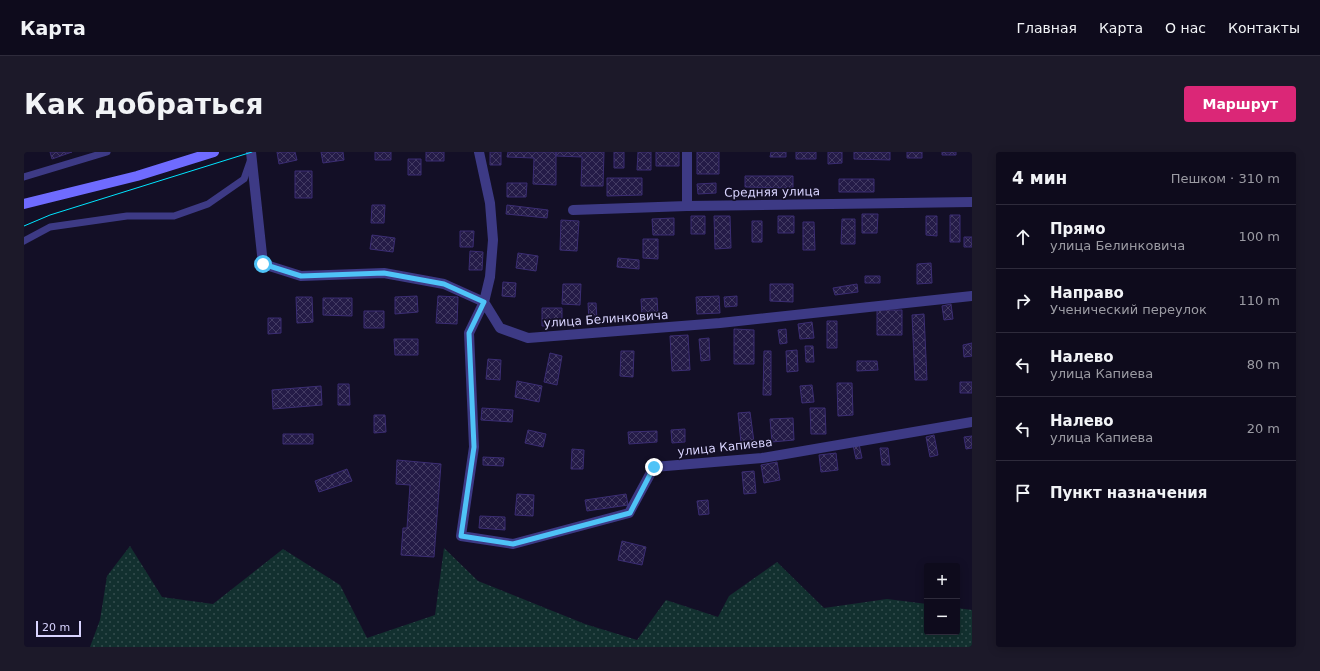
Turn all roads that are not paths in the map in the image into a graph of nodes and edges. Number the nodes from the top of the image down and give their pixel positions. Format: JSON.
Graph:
{"nodes":[{"id":1,"x":107,"y":152,"type":"edge"},
{"id":2,"x":214,"y":152,"type":"edge"},
{"id":3,"x":479,"y":152,"type":"edge"},
{"id":4,"x":687,"y":152,"type":"edge"},
{"id":5,"x":252,"y":155,"type":"edge"},
{"id":6,"x":24,"y":177,"type":"edge"},
{"id":7,"x":972,"y":202,"type":"edge"},
{"id":8,"x":24,"y":204,"type":"edge"},
{"id":9,"x":687,"y":206,"type":"junction"},
{"id":10,"x":573,"y":210,"type":"dead end"},
{"id":11,"x":24,"y":241,"type":"edge"},
{"id":12,"x":972,"y":296,"type":"edge"},
{"id":13,"x":484,"y":302,"type":"junction"},
{"id":14,"x":972,"y":422,"type":"edge"}],
"edges":[{"from":1,"to":6,"type":"lane"},
{"from":2,"to":8,"type":"main road"},
{"from":3,"to":13,"type":"street"},
{"from":4,"to":9,"type":"street"},
{"from":5,"to":11,"type":"lane"},
{"from":5,"to":13,"type":"street"},
{"from":7,"to":9,"type":"street","name":"Средняя улица"},
{"from":9,"to":10,"type":"street","name":"Средняя улица"},
{"from":12,"to":13,"type":"street","name":"улица Белинковича"},
{"from":13,"to":14,"type":"street","name":"улица Капиева"}]}
